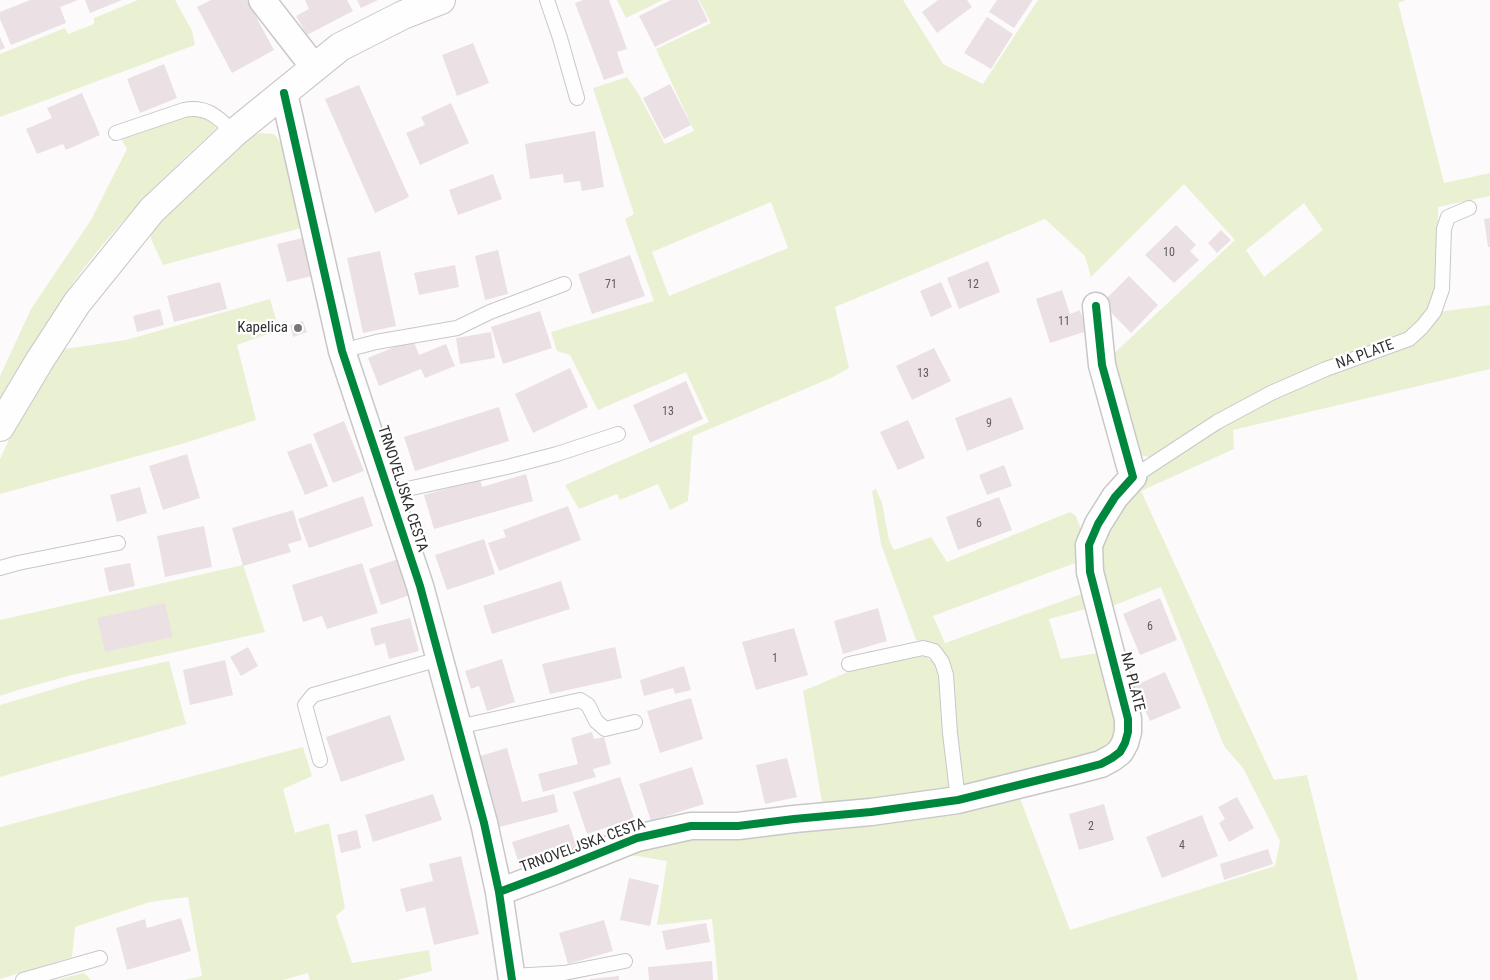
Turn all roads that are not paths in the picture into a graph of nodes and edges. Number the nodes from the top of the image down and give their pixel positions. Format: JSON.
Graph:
{"nodes":[{"id":1,"x":262,"y":0,"type":"edge"},
{"id":2,"x":441,"y":0,"type":"edge"},
{"id":3,"x":547,"y":0,"type":"edge"},
{"id":4,"x":314,"y":67,"type":"junction"},
{"id":5,"x":284,"y":93,"type":"junction"},
{"id":6,"x":577,"y":98,"type":"dead end"},
{"id":7,"x":116,"y":133,"type":"dead end"},
{"id":8,"x":234,"y":133,"type":"junction"},
{"id":9,"x":1469,"y":208,"type":"dead end"},
{"id":10,"x":564,"y":284,"type":"dead end"},
{"id":11,"x":1096,"y":306,"type":"dead end"},
{"id":12,"x":342,"y":351,"type":"junction"},
{"id":13,"x":0,"y":427,"type":"edge"},
{"id":14,"x":618,"y":434,"type":"dead end"},
{"id":15,"x":1133,"y":477,"type":"junction"},
{"id":16,"x":389,"y":493,"type":"junction"},
{"id":17,"x":118,"y":543,"type":"dead end"},
{"id":18,"x":0,"y":568,"type":"edge"},
{"id":19,"x":439,"y":659,"type":"junction"},
{"id":20,"x":848,"y":664,"type":"dead end"},
{"id":21,"x":635,"y":722,"type":"dead end"},
{"id":22,"x":458,"y":727,"type":"junction"},
{"id":23,"x":320,"y":760,"type":"dead end"},
{"id":24,"x":958,"y":800,"type":"junction"},
{"id":25,"x":738,"y":826,"type":"joint"},
{"id":26,"x":499,"y":892,"type":"junction"},
{"id":27,"x":100,"y":958,"type":"dead end"},
{"id":28,"x":625,"y":961,"type":"dead end"},
{"id":29,"x":512,"y":978,"type":"edge"},
{"id":30,"x":23,"y":980,"type":"edge"}],
"edges":[{"from":1,"to":4,"type":"street"},
{"from":2,"to":4,"type":"street"},
{"from":3,"to":6,"type":"lane"},
{"from":4,"to":5,"type":"street"},
{"from":5,"to":8,"type":"street"},
{"from":5,"to":12,"type":"street","name":"TRNOVELJSKA CESTA"},
{"from":7,"to":8,"type":"lane"},
{"from":8,"to":13,"type":"street"},
{"from":9,"to":15,"type":"lane","name":"NA PLATE"},
{"from":10,"to":12,"type":"lane"},
{"from":11,"to":15,"type":"street"},
{"from":12,"to":16,"type":"street","name":"TRNOVELJSKA CESTA"},
{"from":14,"to":16,"type":"lane"},
{"from":15,"to":24,"type":"street","name":"NA PLATE"},
{"from":16,"to":19,"type":"street","name":"TRNOVELJSKA CESTA"},
{"from":17,"to":18,"type":"lane"},
{"from":19,"to":22,"type":"street","name":"TRNOVELJSKA CESTA"},
{"from":19,"to":23,"type":"lane"},
{"from":20,"to":24,"type":"lane"},
{"from":21,"to":22,"type":"lane"},
{"from":22,"to":26,"type":"street","name":"TRNOVELJSKA CESTA"},
{"from":24,"to":25,"type":"street","name":"NA PLATE"},
{"from":25,"to":26,"type":"street","name":"TRNOVELJSKA CESTA"},
{"from":26,"to":29,"type":"street","name":"TRNOVELJSKA CESTA"},
{"from":27,"to":30,"type":"lane"},
{"from":28,"to":29,"type":"lane"}]}
